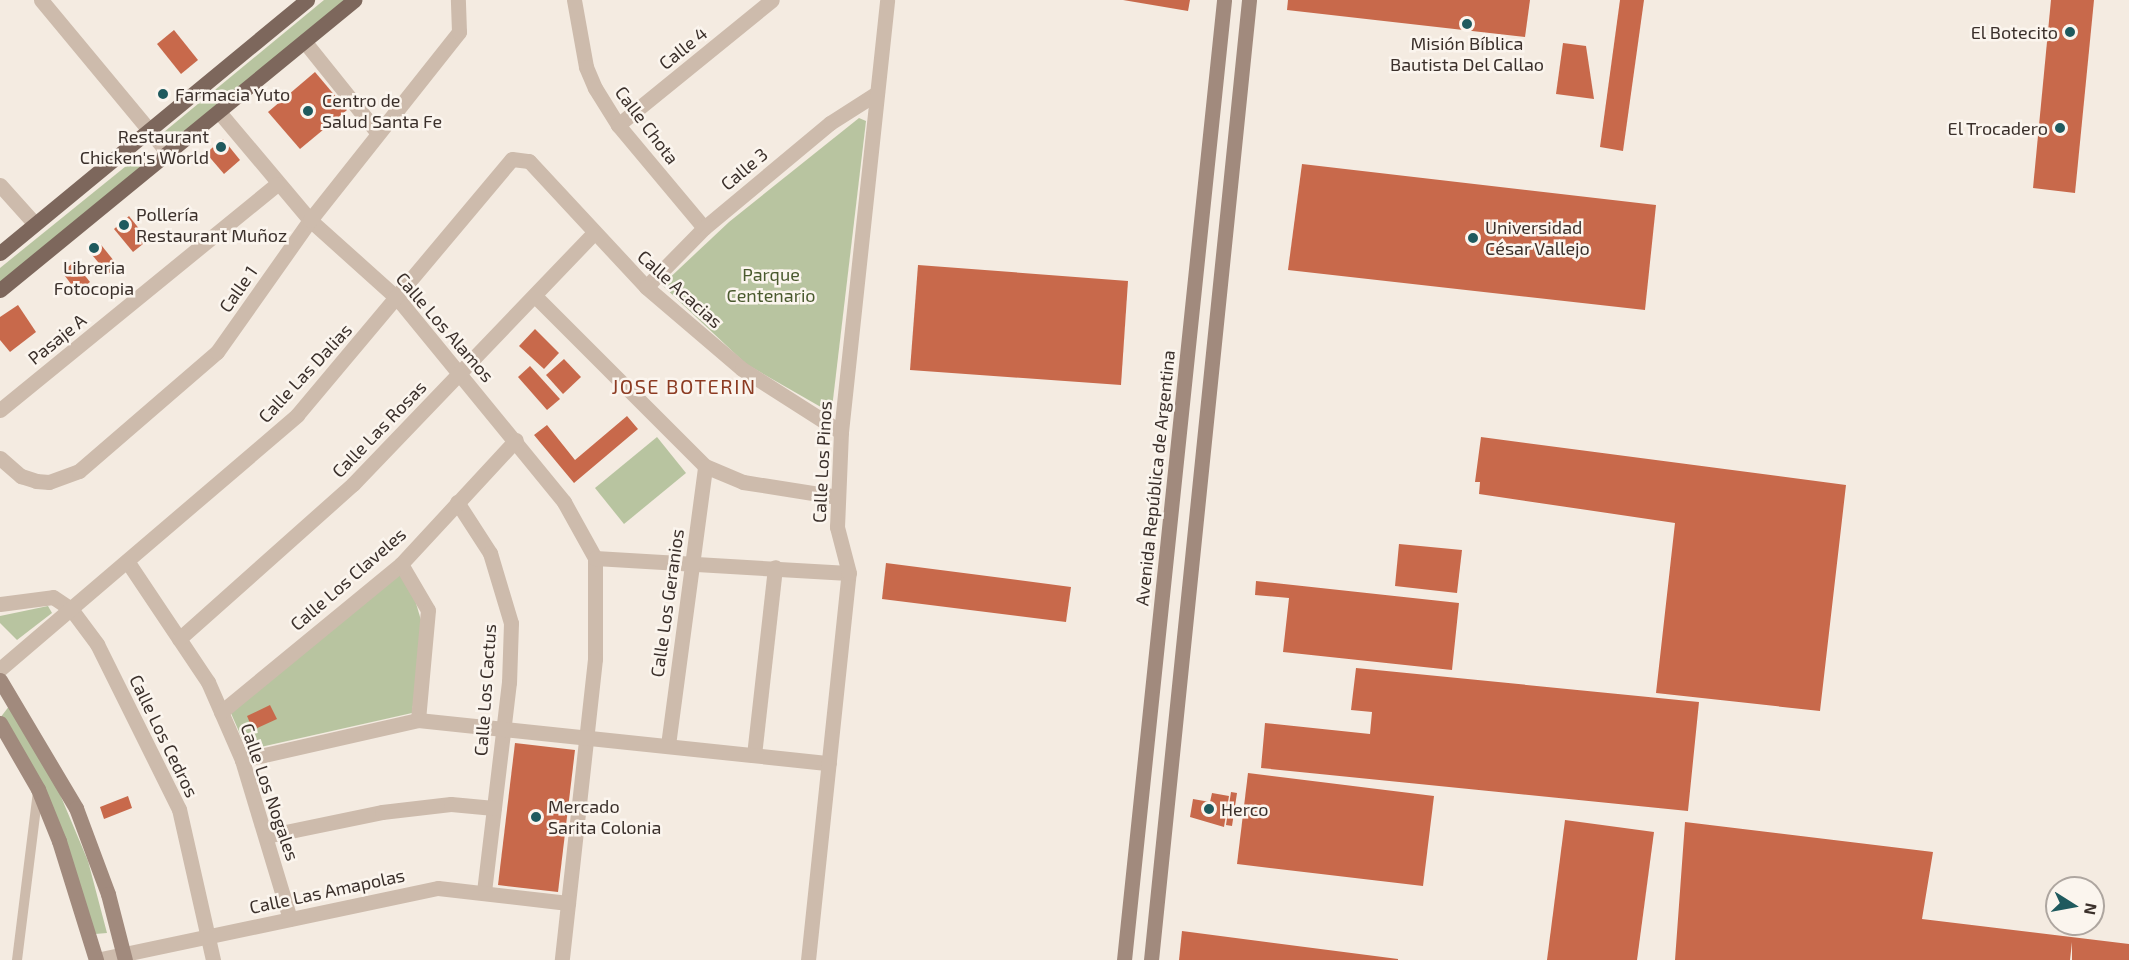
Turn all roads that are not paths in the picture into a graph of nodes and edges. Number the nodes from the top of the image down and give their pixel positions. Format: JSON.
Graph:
{"nodes":[{"id":1,"x":41,"y":0,"type":"edge"},
{"id":2,"x":307,"y":0,"type":"edge"},
{"id":3,"x":354,"y":0,"type":"edge"},
{"id":4,"x":458,"y":0,"type":"edge"},
{"id":5,"x":574,"y":0,"type":"edge"},
{"id":6,"x":772,"y":0,"type":"edge"},
{"id":7,"x":887,"y":0,"type":"edge"},
{"id":8,"x":1224,"y":0,"type":"edge"},
{"id":9,"x":1249,"y":0,"type":"edge"},
{"id":10,"x":304,"y":41,"type":"junction"},
{"id":11,"x":877,"y":93,"type":"junction"},
{"id":12,"x":219,"y":112,"type":"junction"},
{"id":13,"x":618,"y":125,"type":"junction"},
{"id":14,"x":1211,"y":125,"type":"junction"},
{"id":15,"x":1236,"y":128,"type":"junction"},
{"id":16,"x":150,"y":129,"type":"junction"},
{"id":17,"x":377,"y":132,"type":"junction"},
{"id":18,"x":169,"y":154,"type":"junction"},
{"id":19,"x":512,"y":159,"type":"joint"},
{"id":20,"x":277,"y":184,"type":"junction"},
{"id":21,"x":0,"y":185,"type":"edge"},
{"id":22,"x":310,"y":220,"type":"junction"},
{"id":23,"x":35,"y":224,"type":"junction"},
{"id":24,"x":704,"y":228,"type":"junction"},
{"id":25,"x":594,"y":233,"type":"junction"},
{"id":26,"x":0,"y":253,"type":"edge"},
{"id":27,"x":646,"y":286,"type":"junction"},
{"id":28,"x":0,"y":290,"type":"edge"},
{"id":29,"x":536,"y":297,"type":"junction"},
{"id":30,"x":398,"y":299,"type":"junction"},
{"id":31,"x":460,"y":374,"type":"junction"},
{"id":32,"x":0,"y":410,"type":"edge"},
{"id":33,"x":841,"y":432,"type":"junction"},
{"id":34,"x":516,"y":440,"type":"junction"},
{"id":35,"x":0,"y":458,"type":"edge"},
{"id":36,"x":705,"y":466,"type":"junction"},
{"id":37,"x":838,"y":497,"type":"junction"},
{"id":38,"x":457,"y":502,"type":"junction"},
{"id":39,"x":595,"y":558,"type":"junction"},
{"id":40,"x":127,"y":561,"type":"junction"},
{"id":41,"x":693,"y":562,"type":"junction"},
{"id":42,"x":401,"y":564,"type":"junction"},
{"id":43,"x":775,"y":567,"type":"junction"},
{"id":44,"x":849,"y":573,"type":"junction"},
{"id":45,"x":0,"y":604,"type":"edge"},
{"id":46,"x":71,"y":609,"type":"junction"},
{"id":47,"x":178,"y":639,"type":"junction"},
{"id":48,"x":0,"y":669,"type":"edge"},
{"id":49,"x":0,"y":680,"type":"edge"},
{"id":50,"x":221,"y":712,"type":"junction"},
{"id":51,"x":418,"y":720,"type":"junction"},
{"id":52,"x":0,"y":723,"type":"edge"},
{"id":53,"x":503,"y":728,"type":"junction"},
{"id":54,"x":586,"y":736,"type":"junction"},
{"id":55,"x":668,"y":745,"type":"junction"},
{"id":56,"x":754,"y":755,"type":"junction"},
{"id":57,"x":242,"y":760,"type":"junction"},
{"id":58,"x":829,"y":763,"type":"junction"},
{"id":59,"x":38,"y":789,"type":"junction"},
{"id":60,"x":494,"y":808,"type":"junction"},
{"id":61,"x":266,"y":837,"type":"junction"},
{"id":62,"x":484,"y":893,"type":"junction"},
{"id":63,"x":568,"y":903,"type":"junction"},
{"id":64,"x":290,"y":919,"type":"junction"},
{"id":65,"x":208,"y":936,"type":"junction"},
{"id":66,"x":125,"y":957,"type":"edge"},
{"id":67,"x":17,"y":960,"type":"edge"},
{"id":68,"x":96,"y":960,"type":"edge"},
{"id":69,"x":213,"y":960,"type":"edge"},
{"id":70,"x":562,"y":960,"type":"edge"},
{"id":71,"x":808,"y":960,"type":"edge"},
{"id":72,"x":1124,"y":960,"type":"edge"},
{"id":73,"x":1151,"y":960,"type":"edge"}],
"edges":[{"from":1,"to":16,"type":"street"},
{"from":2,"to":16,"type":"main road"},
{"from":3,"to":10,"type":"main road"},
{"from":4,"to":17,"type":"street","name":"Calle 1"},
{"from":5,"to":13,"type":"street","name":"Calle Chota"},
{"from":6,"to":13,"type":"street","name":"Calle 4"},
{"from":7,"to":11,"type":"street","name":"Calle Los Pinos"},
{"from":8,"to":14,"type":"main road","name":"Avenida República de Argentina"},
{"from":9,"to":15,"type":"main road"},
{"from":10,"to":12,"type":"main road"},
{"from":10,"to":17,"type":"street"},
{"from":11,"to":24,"type":"street","name":"Calle 3"},
{"from":11,"to":33,"type":"street","name":"Calle Los Pinos"},
{"from":12,"to":18,"type":"main road"},
{"from":12,"to":20,"type":"street","name":"Calle Los Alamos"},
{"from":13,"to":24,"type":"street","name":"Calle Chota"},
{"from":14,"to":15,"type":"main road"},
{"from":14,"to":72,"type":"main road","name":"Avenida República de Argentina"},
{"from":15,"to":73,"type":"main road"},
{"from":16,"to":18,"type":"street"},
{"from":16,"to":23,"type":"main road"},
{"from":17,"to":22,"type":"street","name":"Calle 1"},
{"from":18,"to":28,"type":"main road"},
{"from":19,"to":25,"type":"street","name":"Calle Acacias"},
{"from":19,"to":30,"type":"street","name":"Calle Las Dalias"},
{"from":20,"to":22,"type":"street","name":"Calle Los Alamos"},
{"from":20,"to":32,"type":"street","name":"Pasaje A"},
{"from":21,"to":23,"type":"street"},
{"from":22,"to":30,"type":"street","name":"Calle Los Alamos"},
{"from":22,"to":35,"type":"street","name":"Calle 1"},
{"from":23,"to":26,"type":"main road"},
{"from":24,"to":27,"type":"street","name":"Calle 3"},
{"from":25,"to":27,"type":"street","name":"Calle Acacias"},
{"from":25,"to":29,"type":"street","name":"Calle Las Rosas"},
{"from":27,"to":33,"type":"street","name":"Calle Acacias"},
{"from":29,"to":31,"type":"street","name":"Calle Las Rosas"},
{"from":29,"to":36,"type":"street"},
{"from":30,"to":31,"type":"street","name":"Calle Los Alamos"},
{"from":30,"to":40,"type":"street","name":"Calle Las Dalias"},
{"from":31,"to":34,"type":"street","name":"Calle Los Alamos"},
{"from":31,"to":47,"type":"street","name":"Calle Las Rosas"},
{"from":33,"to":37,"type":"street","name":"Calle Los Pinos"},
{"from":34,"to":38,"type":"street","name":"Calle Los Claveles"},
{"from":34,"to":39,"type":"street","name":"Calle Los Alamos"},
{"from":36,"to":37,"type":"street"},
{"from":36,"to":41,"type":"street","name":"Calle Los Geranios"},
{"from":37,"to":44,"type":"street","name":"Calle Los Pinos"},
{"from":38,"to":42,"type":"street","name":"Calle Los Claveles"},
{"from":38,"to":53,"type":"street","name":"Calle Los Cactus"},
{"from":39,"to":41,"type":"street"},
{"from":39,"to":54,"type":"street"},
{"from":40,"to":46,"type":"street","name":"Calle Las Dalias"},
{"from":40,"to":47,"type":"street","name":"Calle Los Nogales"},
{"from":41,"to":43,"type":"street"},
{"from":41,"to":55,"type":"street","name":"Calle Los Geranios"},
{"from":42,"to":50,"type":"street","name":"Calle Los Claveles"},
{"from":42,"to":51,"type":"street"},
{"from":43,"to":44,"type":"street"},
{"from":43,"to":56,"type":"street"},
{"from":44,"to":58,"type":"street","name":"Calle Los Pinos"},
{"from":45,"to":46,"type":"street"},
{"from":46,"to":48,"type":"street","name":"Calle Las Dalias"},
{"from":46,"to":65,"type":"street","name":"Calle Los Cedros"},
{"from":47,"to":50,"type":"street","name":"Calle Los Nogales"},
{"from":49,"to":66,"type":"main road"},
{"from":50,"to":57,"type":"street","name":"Calle Los Nogales"},
{"from":51,"to":53,"type":"street"},
{"from":51,"to":57,"type":"street"},
{"from":52,"to":59,"type":"main road"},
{"from":53,"to":54,"type":"street"},
{"from":53,"to":60,"type":"street","name":"Calle Los Cactus"},
{"from":54,"to":55,"type":"street"},
{"from":54,"to":63,"type":"street"},
{"from":55,"to":56,"type":"street"},
{"from":56,"to":58,"type":"street"},
{"from":57,"to":61,"type":"street","name":"Calle Los Nogales"},
{"from":58,"to":71,"type":"street","name":"Calle Los Pinos"},
{"from":59,"to":67,"type":"street"},
{"from":59,"to":68,"type":"main road"},
{"from":60,"to":61,"type":"street"},
{"from":60,"to":62,"type":"street","name":"Calle Los Cactus"},
{"from":61,"to":64,"type":"street","name":"Calle Los Nogales"},
{"from":62,"to":63,"type":"street","name":"Calle Las Amapolas"},
{"from":62,"to":64,"type":"street","name":"Calle Las Amapolas"},
{"from":63,"to":70,"type":"street"},
{"from":64,"to":65,"type":"street","name":"Calle Las Amapolas"},
{"from":65,"to":66,"type":"street","name":"Calle Las Amapolas"},
{"from":65,"to":69,"type":"street","name":"Calle Los Cedros"},
{"from":66,"to":68,"type":"street","name":"Calle Las Amapolas"}]}
